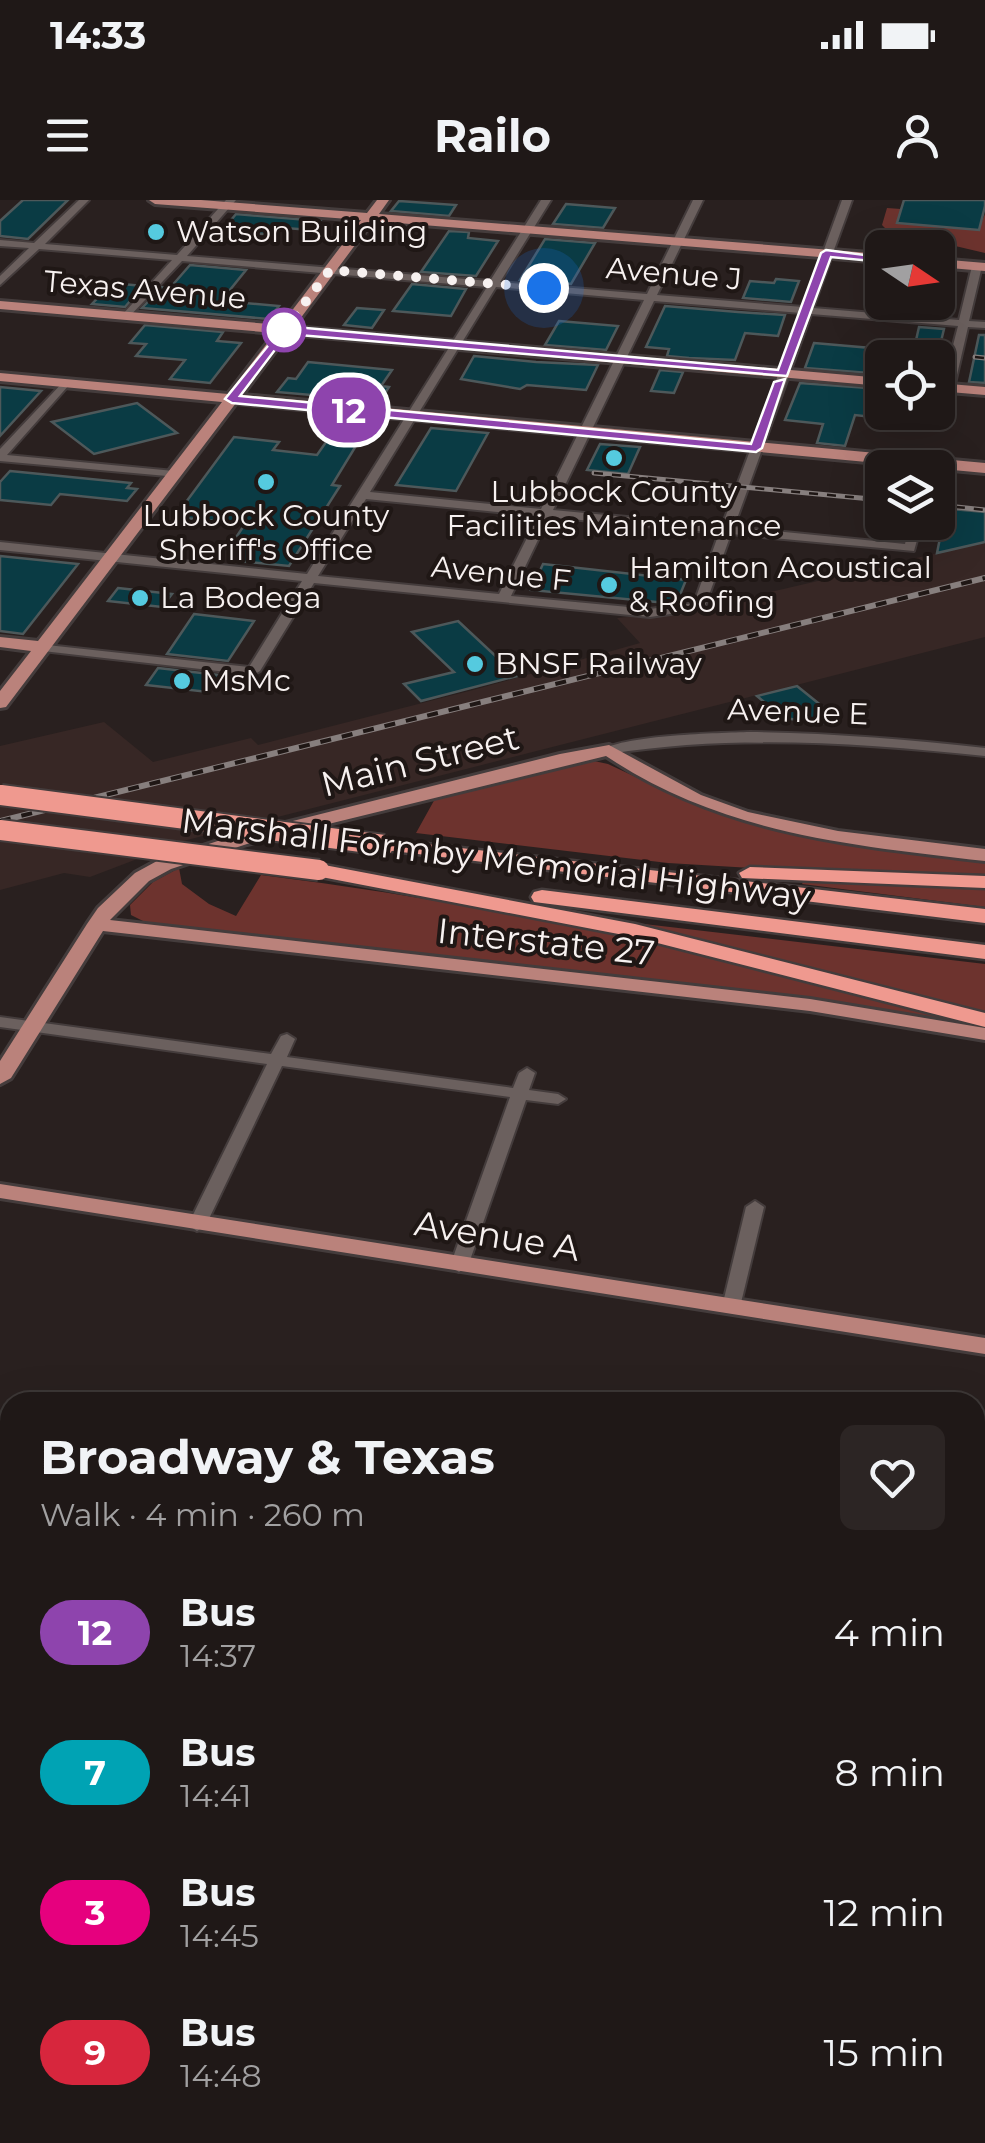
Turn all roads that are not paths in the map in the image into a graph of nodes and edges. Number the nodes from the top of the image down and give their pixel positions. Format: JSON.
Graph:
{"nodes":[{"id":1,"x":84,"y":200,"type":"edge"},
{"id":2,"x":155,"y":200,"type":"edge"},
{"id":3,"x":383,"y":200,"type":"edge"},
{"id":4,"x":546,"y":200,"type":"edge"},
{"id":5,"x":698,"y":200,"type":"edge"},
{"id":6,"x":847,"y":200,"type":"edge"},
{"id":7,"x":229,"y":203,"type":"edge"},
{"id":8,"x":370,"y":217,"type":"junction"},
{"id":9,"x":527,"y":230,"type":"junction"},
{"id":10,"x":678,"y":241,"type":"junction"},
{"id":11,"x":0,"y":243,"type":"edge"},
{"id":12,"x":37,"y":246,"type":"junction"},
{"id":13,"x":826,"y":253,"type":"junction"},
{"id":14,"x":865,"y":256,"type":"edge"},
{"id":15,"x":180,"y":258,"type":"junction"},
{"id":16,"x":955,"y":265,"type":"edge"},
{"id":17,"x":982,"y":267,"type":"edge"},
{"id":18,"x":330,"y":270,"type":"junction"},
{"id":19,"x":0,"y":282,"type":"edge"},
{"id":20,"x":493,"y":284,"type":"junction"},
{"id":21,"x":651,"y":297,"type":"junction"},
{"id":22,"x":0,"y":305,"type":"edge"},
{"id":23,"x":806,"y":310,"type":"junction"},
{"id":24,"x":128,"y":316,"type":"junction"},
{"id":25,"x":963,"y":324,"type":"junction"},
{"id":26,"x":985,"y":325,"type":"edge"},
{"id":27,"x":284,"y":330,"type":"junction"},
{"id":28,"x":455,"y":345,"type":"junction"},
{"id":29,"x":955,"y":349,"type":"edge"},
{"id":30,"x":620,"y":360,"type":"junction"},
{"id":31,"x":783,"y":374,"type":"junction"},
{"id":32,"x":0,"y":377,"type":"edge"},
{"id":33,"x":865,"y":381,"type":"edge"},
{"id":34,"x":64,"y":383,"type":"junction"},
{"id":35,"x":955,"y":388,"type":"edge"},
{"id":36,"x":985,"y":391,"type":"edge"},
{"id":37,"x":232,"y":399,"type":"junction"},
{"id":38,"x":411,"y":416,"type":"junction"},
{"id":39,"x":585,"y":432,"type":"junction"},
{"id":40,"x":756,"y":448,"type":"junction"},
{"id":41,"x":0,"y":457,"type":"edge"},
{"id":42,"x":865,"y":459,"type":"edge"},
{"id":43,"x":955,"y":467,"type":"edge"},
{"id":44,"x":985,"y":469,"type":"edge"},
{"id":45,"x":174,"y":475,"type":"junction"},
{"id":46,"x":362,"y":495,"type":"junction"},
{"id":47,"x":546,"y":513,"type":"junction"},
{"id":48,"x":727,"y":530,"type":"junction"},
{"id":49,"x":912,"y":540,"type":"edge"},
{"id":50,"x":0,"y":546,"type":"edge"},
{"id":51,"x":111,"y":558,"type":"junction"},
{"id":52,"x":310,"y":579,"type":"junction"},
{"id":53,"x":504,"y":600,"type":"junction"},
{"id":54,"x":0,"y":642,"type":"edge"},
{"id":55,"x":42,"y":647,"type":"junction"},
{"id":56,"x":0,"y":703,"type":"edge"},
{"id":57,"x":609,"y":750,"type":"junction"},
{"id":58,"x":985,"y":752,"type":"edge"},
{"id":59,"x":0,"y":795,"type":"edge"},
{"id":60,"x":0,"y":830,"type":"edge"},
{"id":61,"x":985,"y":854,"type":"edge"},
{"id":62,"x":502,"y":859,"type":"junction"},
{"id":63,"x":319,"y":870,"type":"junction"},
{"id":64,"x":985,"y":882,"type":"edge"},
{"id":65,"x":985,"y":916,"type":"edge"},
{"id":66,"x":98,"y":924,"type":"junction"},
{"id":67,"x":985,"y":952,"type":"edge"},
{"id":68,"x":985,"y":1020,"type":"edge"},
{"id":69,"x":0,"y":1022,"type":"edge"},
{"id":70,"x":32,"y":1026,"type":"junction"},
{"id":71,"x":985,"y":1034,"type":"edge"},
{"id":72,"x":287,"y":1039,"type":"dead end"},
{"id":73,"x":277,"y":1060,"type":"junction"},
{"id":74,"x":527,"y":1073,"type":"dead end"},
{"id":75,"x":0,"y":1078,"type":"edge"},
{"id":76,"x":520,"y":1094,"type":"junction"},
{"id":77,"x":558,"y":1099,"type":"dead end"},
{"id":78,"x":0,"y":1191,"type":"edge"},
{"id":79,"x":755,"y":1207,"type":"dead end"},
{"id":80,"x":197,"y":1225,"type":"junction"},
{"id":81,"x":459,"y":1266,"type":"junction"},
{"id":82,"x":731,"y":1307,"type":"junction"},
{"id":83,"x":985,"y":1346,"type":"edge"}],
"edges":[{"from":1,"to":12,"type":"street"},
{"from":2,"to":7,"type":"main road"},
{"from":3,"to":8,"type":"main road"},
{"from":4,"to":9,"type":"street"},
{"from":5,"to":10,"type":"street"},
{"from":6,"to":13,"type":"street"},
{"from":7,"to":8,"type":"main road"},
{"from":7,"to":15,"type":"street"},
{"from":8,"to":9,"type":"main road"},
{"from":8,"to":18,"type":"main road"},
{"from":9,"to":10,"type":"main road"},
{"from":9,"to":20,"type":"street"},
{"from":10,"to":13,"type":"main road"},
{"from":10,"to":21,"type":"street"},
{"from":11,"to":12,"type":"street","name":"Avenue J"},
{"from":12,"to":15,"type":"street","name":"Avenue J"},
{"from":12,"to":19,"type":"street"},
{"from":13,"to":14,"type":"main road"},
{"from":13,"to":23,"type":"street"},
{"from":15,"to":18,"type":"street","name":"Avenue J"},
{"from":15,"to":24,"type":"street"},
{"from":16,"to":17,"type":"main road"},
{"from":17,"to":25,"type":"street"},
{"from":18,"to":20,"type":"street","name":"Avenue J"},
{"from":18,"to":27,"type":"main road"},
{"from":20,"to":21,"type":"street","name":"Avenue J"},
{"from":20,"to":28,"type":"street"},
{"from":21,"to":23,"type":"street","name":"Avenue J"},
{"from":21,"to":30,"type":"street"},
{"from":22,"to":24,"type":"main road","name":"Texas Avenue"},
{"from":23,"to":25,"type":"street","name":"Avenue J"},
{"from":23,"to":31,"type":"street"},
{"from":24,"to":27,"type":"main road","name":"Texas Avenue"},
{"from":25,"to":26,"type":"street","name":"Avenue J"},
{"from":25,"to":29,"type":"street"},
{"from":27,"to":28,"type":"main road","name":"Texas Avenue"},
{"from":27,"to":37,"type":"main road"},
{"from":28,"to":30,"type":"main road","name":"Texas Avenue"},
{"from":28,"to":38,"type":"street"},
{"from":30,"to":31,"type":"main road","name":"Texas Avenue"},
{"from":30,"to":39,"type":"street"},
{"from":31,"to":33,"type":"main road","name":"Texas Avenue"},
{"from":31,"to":40,"type":"street"},
{"from":32,"to":34,"type":"main road"},
{"from":34,"to":37,"type":"main road"},
{"from":34,"to":41,"type":"street"},
{"from":35,"to":36,"type":"main road"},
{"from":37,"to":38,"type":"main road"},
{"from":37,"to":45,"type":"main road"},
{"from":38,"to":39,"type":"main road"},
{"from":38,"to":46,"type":"street"},
{"from":39,"to":40,"type":"main road"},
{"from":39,"to":47,"type":"street"},
{"from":40,"to":42,"type":"main road"},
{"from":40,"to":48,"type":"street"},
{"from":41,"to":45,"type":"street"},
{"from":43,"to":44,"type":"main road"},
{"from":45,"to":51,"type":"main road"},
{"from":46,"to":47,"type":"street"},
{"from":46,"to":52,"type":"street"},
{"from":47,"to":48,"type":"street"},
{"from":47,"to":53,"type":"street"},
{"from":48,"to":49,"type":"street"},
{"from":48,"to":53,"type":"street","name":"Avenue F"},
{"from":50,"to":51,"type":"street","name":"Avenue F"},
{"from":51,"to":52,"type":"street","name":"Avenue F"},
{"from":51,"to":55,"type":"main road"},
{"from":52,"to":53,"type":"street","name":"Avenue F"},
{"from":52,"to":55,"type":"street"},
{"from":54,"to":55,"type":"main road"},
{"from":55,"to":56,"type":"main road"},
{"from":57,"to":58,"type":"street","name":"Avenue E"},
{"from":57,"to":61,"type":"main road"},
{"from":57,"to":66,"type":"main road","name":"Main Street"},
{"from":59,"to":62,"type":"highway","name":"Marshall Formby Memorial Highway","bridge":true},
{"from":60,"to":63,"type":"highway","name":"Marshall Formby Memorial Highway","bridge":true},
{"from":62,"to":64,"type":"highway"},
{"from":62,"to":65,"type":"highway","name":"Marshall Formby Memorial Highway"},
{"from":63,"to":67,"type":"highway","name":"Marshall Formby Memorial Highway"},
{"from":63,"to":68,"type":"highway"},
{"from":66,"to":70,"type":"main road","name":"Main Street"},
{"from":66,"to":71,"type":"main road","name":"Interstate 27"},
{"from":69,"to":70,"type":"street"},
{"from":70,"to":73,"type":"street"},
{"from":70,"to":75,"type":"main road","name":"Main Street"},
{"from":72,"to":73,"type":"street"},
{"from":73,"to":76,"type":"street"},
{"from":73,"to":80,"type":"street"},
{"from":74,"to":76,"type":"street"},
{"from":76,"to":77,"type":"street"},
{"from":76,"to":81,"type":"street"},
{"from":78,"to":80,"type":"main road","name":"Avenue A"},
{"from":79,"to":82,"type":"street"},
{"from":80,"to":81,"type":"main road","name":"Avenue A"},
{"from":81,"to":82,"type":"main road","name":"Avenue A"},
{"from":82,"to":83,"type":"main road","name":"Avenue A"}]}
